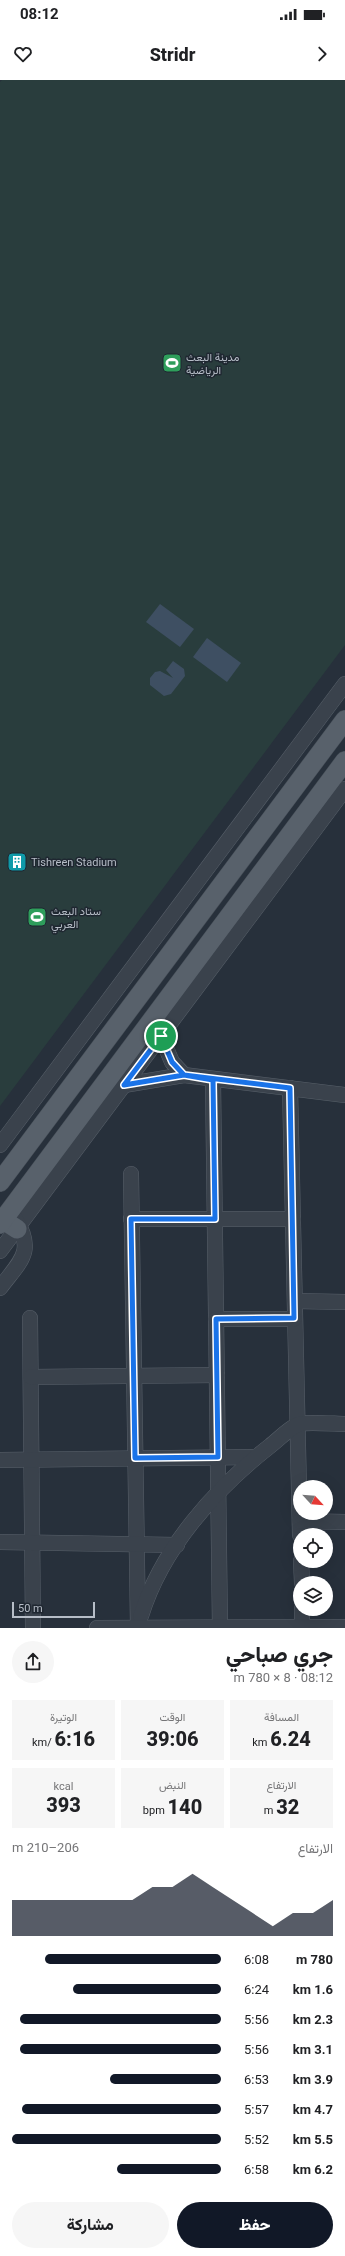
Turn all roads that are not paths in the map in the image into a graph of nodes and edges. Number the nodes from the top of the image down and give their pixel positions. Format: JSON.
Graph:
{"nodes":[{"id":1,"x":345,"y":684,"type":"edge"},
{"id":2,"x":345,"y":720,"type":"edge"},
{"id":3,"x":345,"y":761,"type":"edge"},
{"id":4,"x":345,"y":789,"type":"edge"},
{"id":5,"x":161,"y":1036,"type":"junction"},
{"id":6,"x":184,"y":1075,"type":"junction"},
{"id":7,"x":213,"y":1080,"type":"junction"},
{"id":8,"x":124,"y":1085,"type":"junction"},
{"id":9,"x":290,"y":1088,"type":"junction"},
{"id":10,"x":345,"y":1095,"type":"edge"},
{"id":11,"x":0,"y":1145,"type":"edge"},
{"id":12,"x":131,"y":1174,"type":"dead end"},
{"id":13,"x":0,"y":1182,"type":"edge"},
{"id":14,"x":7,"y":1218,"type":"edge"},
{"id":15,"x":131,"y":1219,"type":"junction"},
{"id":16,"x":215,"y":1219,"type":"junction"},
{"id":17,"x":294,"y":1219,"type":"junction"},
{"id":18,"x":0,"y":1251,"type":"edge"},
{"id":19,"x":0,"y":1288,"type":"edge"},
{"id":20,"x":295,"y":1301,"type":"junction"},
{"id":21,"x":345,"y":1302,"type":"edge"},
{"id":22,"x":30,"y":1318,"type":"dead end"},
{"id":23,"x":294,"y":1318,"type":"junction"},
{"id":24,"x":216,"y":1319,"type":"junction"},
{"id":25,"x":217,"y":1375,"type":"junction"},
{"id":26,"x":134,"y":1376,"type":"junction"},
{"id":27,"x":31,"y":1377,"type":"junction"},
{"id":28,"x":298,"y":1424,"type":"junction"},
{"id":29,"x":345,"y":1424,"type":"edge"},
{"id":30,"x":218,"y":1457,"type":"junction"},
{"id":31,"x":256,"y":1457,"type":"junction"},
{"id":32,"x":135,"y":1458,"type":"junction"},
{"id":33,"x":31,"y":1459,"type":"junction"},
{"id":34,"x":0,"y":1460,"type":"edge"},
{"id":35,"x":218,"y":1495,"type":"junction"},
{"id":36,"x":345,"y":1522,"type":"edge"},
{"id":37,"x":300,"y":1528,"type":"edge"},
{"id":38,"x":0,"y":1542,"type":"edge"},
{"id":39,"x":32,"y":1542,"type":"junction"},
{"id":40,"x":137,"y":1543,"type":"junction"},
{"id":41,"x":177,"y":1545,"type":"junction"},
{"id":42,"x":302,"y":1616,"type":"edge"},
{"id":43,"x":129,"y":1627,"type":"edge"},
{"id":44,"x":302,"y":1627,"type":"edge"},
{"id":45,"x":345,"y":1627,"type":"edge"},
{"id":46,"x":33,"y":1628,"type":"edge"},
{"id":47,"x":97,"y":1628,"type":"edge"},
{"id":48,"x":220,"y":1628,"type":"edge"}],
"edges":[{"from":1,"to":11,"type":"street"},
{"from":2,"to":13,"type":"main road"},
{"from":3,"to":14,"type":"main road"},
{"from":4,"to":5,"type":"street"},
{"from":5,"to":6,"type":"street"},
{"from":5,"to":8,"type":"street"},
{"from":6,"to":7,"type":"street"},
{"from":6,"to":8,"type":"street"},
{"from":7,"to":9,"type":"street"},
{"from":7,"to":16,"type":"street"},
{"from":8,"to":14,"type":"street"},
{"from":9,"to":10,"type":"street"},
{"from":9,"to":17,"type":"street"},
{"from":12,"to":15,"type":"street"},
{"from":14,"to":18,"type":"street"},
{"from":14,"to":19,"type":"street"},
{"from":15,"to":16,"type":"street"},
{"from":15,"to":26,"type":"street"},
{"from":16,"to":17,"type":"street"},
{"from":16,"to":24,"type":"street"},
{"from":17,"to":20,"type":"street"},
{"from":20,"to":21,"type":"street"},
{"from":20,"to":23,"type":"street"},
{"from":22,"to":27,"type":"street"},
{"from":23,"to":24,"type":"street"},
{"from":23,"to":28,"type":"street"},
{"from":24,"to":25,"type":"street"},
{"from":25,"to":26,"type":"street"},
{"from":25,"to":30,"type":"street"},
{"from":26,"to":27,"type":"street"},
{"from":26,"to":32,"type":"street"},
{"from":27,"to":33,"type":"street"},
{"from":28,"to":29,"type":"street"},
{"from":28,"to":31,"type":"street"},
{"from":28,"to":37,"type":"street"},
{"from":30,"to":31,"type":"street"},
{"from":30,"to":32,"type":"street"},
{"from":30,"to":35,"type":"street"},
{"from":31,"to":35,"type":"street"},
{"from":32,"to":33,"type":"street"},
{"from":32,"to":40,"type":"street"},
{"from":33,"to":34,"type":"street"},
{"from":33,"to":39,"type":"street"},
{"from":35,"to":41,"type":"street"},
{"from":35,"to":48,"type":"street"},
{"from":36,"to":37,"type":"street"},
{"from":38,"to":39,"type":"street"},
{"from":39,"to":40,"type":"street"},
{"from":39,"to":46,"type":"street"},
{"from":40,"to":41,"type":"street"},
{"from":40,"to":43,"type":"street"},
{"from":41,"to":43,"type":"street"},
{"from":42,"to":44,"type":"street"},
{"from":43,"to":47,"type":"street"},
{"from":43,"to":48,"type":"street"},
{"from":44,"to":45,"type":"street"},
{"from":44,"to":48,"type":"street"}]}
